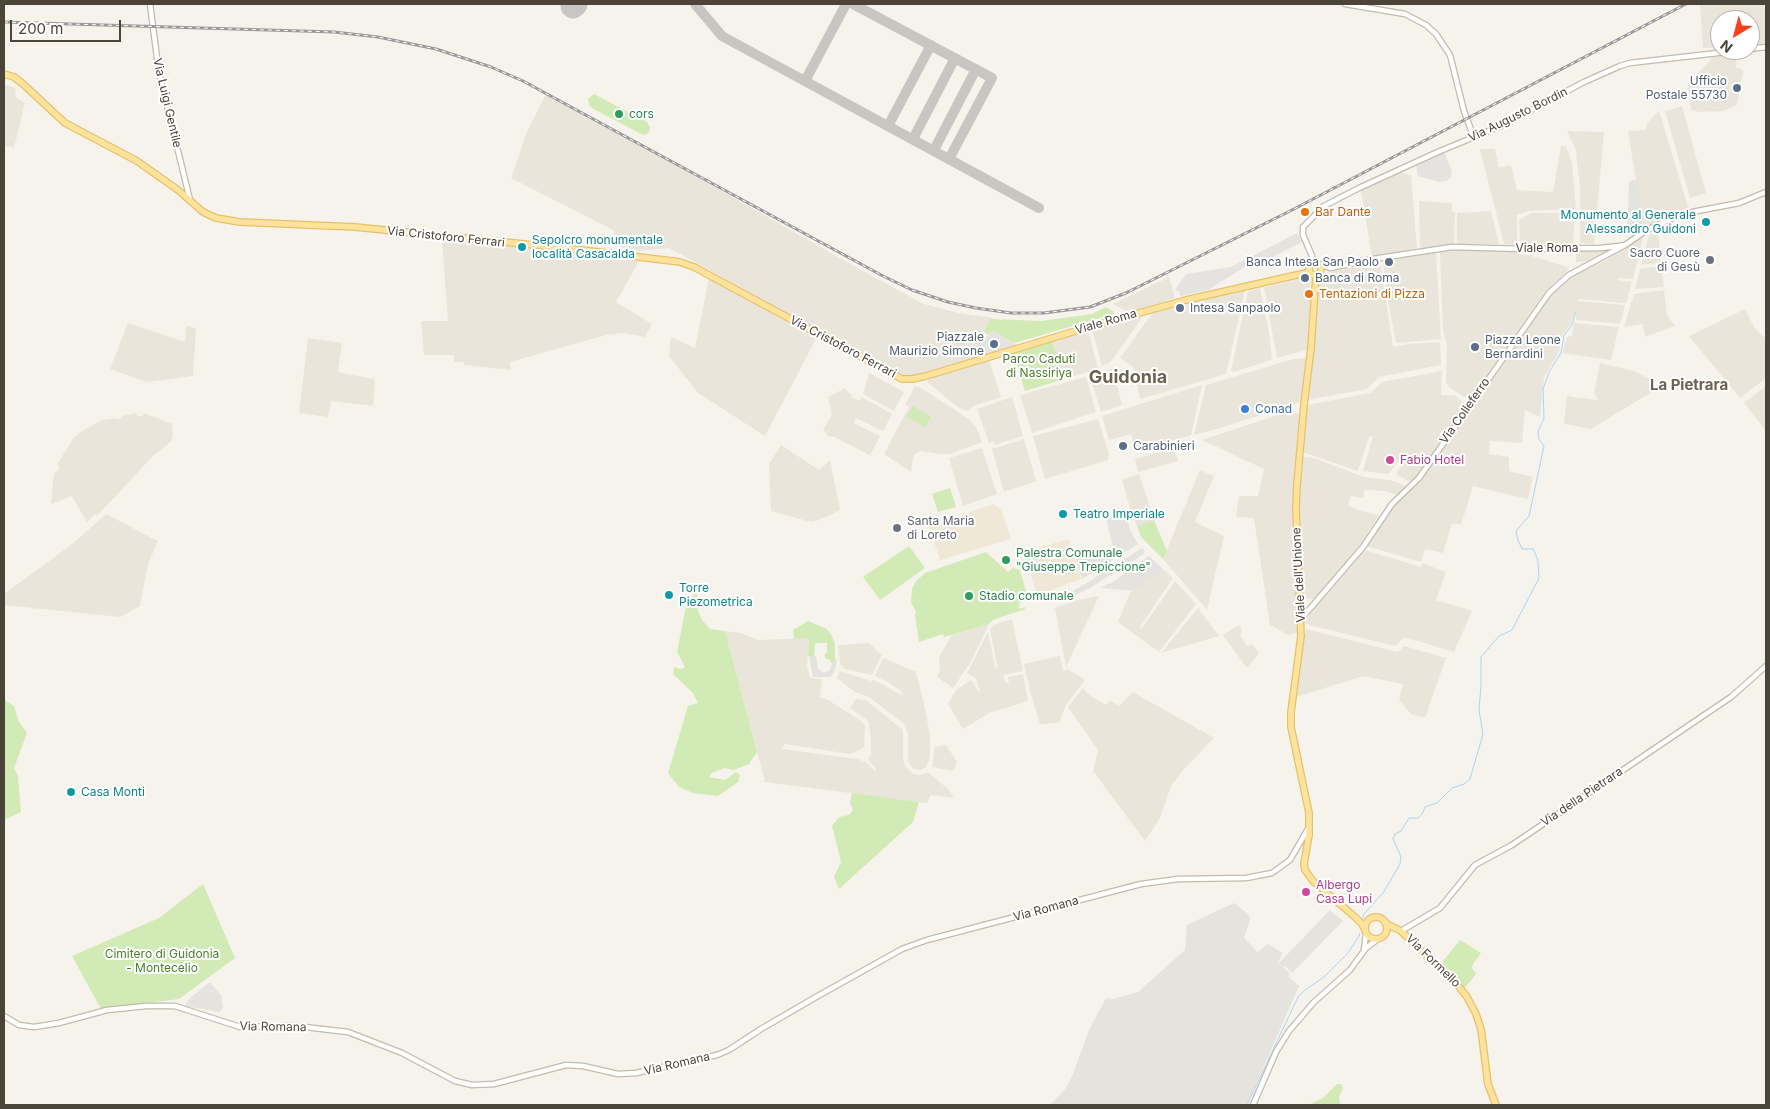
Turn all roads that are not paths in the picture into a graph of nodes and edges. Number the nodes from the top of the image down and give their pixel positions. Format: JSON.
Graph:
{"nodes":[{"id":1,"x":150,"y":4,"type":"edge"},
{"id":2,"x":1345,"y":4,"type":"edge"},
{"id":3,"x":1710,"y":54,"type":"edge"},
{"id":4,"x":4,"y":74,"type":"edge"},
{"id":5,"x":1474,"y":138,"type":"junction"},
{"id":6,"x":1766,"y":192,"type":"edge"},
{"id":7,"x":190,"y":200,"type":"junction"},
{"id":8,"x":1625,"y":245,"type":"junction"},
{"id":9,"x":1316,"y":262,"type":"junction"},
{"id":10,"x":1310,"y":272,"type":"junction"},
{"id":11,"x":1316,"y":275,"type":"junction"},
{"id":12,"x":905,"y":379,"type":"joint"},
{"id":13,"x":1301,"y":619,"type":"junction"},
{"id":14,"x":1766,"y":666,"type":"edge"},
{"id":15,"x":1310,"y":825,"type":"junction"},
{"id":16,"x":1355,"y":917,"type":"junction"},
{"id":17,"x":1370,"y":918,"type":"junction"},
{"id":18,"x":1385,"y":923,"type":"junction"},
{"id":19,"x":1402,"y":931,"type":"junction"},
{"id":20,"x":1365,"y":932,"type":"junction"},
{"id":21,"x":1384,"y":935,"type":"junction"},
{"id":22,"x":1378,"y":939,"type":"junction"},
{"id":23,"x":1361,"y":955,"type":"junction"},
{"id":24,"x":4,"y":1016,"type":"edge"},
{"id":25,"x":1252,"y":1105,"type":"edge"},
{"id":26,"x":1496,"y":1105,"type":"edge"}],
"edges":[{"from":1,"to":7,"type":"street","name":"Via Luigi Gentile"},
{"from":2,"to":5,"type":"street"},
{"from":3,"to":5,"type":"street","name":"Via Augusto Bordin"},
{"from":4,"to":7,"type":"main road","name":"Via Cristoforo Ferrari"},
{"from":5,"to":9,"type":"street","name":"Via Augusto Bordin"},
{"from":6,"to":8,"type":"street","name":"Viale Roma"},
{"from":7,"to":12,"type":"main road","name":"Via Cristoforo Ferrari"},
{"from":8,"to":9,"type":"street","name":"Viale Roma"},
{"from":8,"to":13,"type":"street","name":"Via Colleferro"},
{"from":9,"to":10,"type":"main road"},
{"from":9,"to":11,"type":"main road"},
{"from":10,"to":11,"type":"main road"},
{"from":10,"to":12,"type":"main road","name":"Viale Roma"},
{"from":11,"to":13,"type":"main road","name":"Viale dell'Unione"},
{"from":13,"to":15,"type":"main road","name":"Viale dell'Unione"},
{"from":14,"to":19,"type":"street","name":"Via della Pietrara"},
{"from":15,"to":16,"type":"main road","name":"Viale dell'Unione"},
{"from":15,"to":24,"type":"street","name":"Via Romana"},
{"from":16,"to":17,"type":"main road"},
{"from":16,"to":20,"type":"main road"},
{"from":17,"to":18,"type":"main road"},
{"from":17,"to":20,"type":"main road"},
{"from":18,"to":19,"type":"main road","name":"Via Formello"},
{"from":18,"to":21,"type":"main road"},
{"from":19,"to":21,"type":"main road"},
{"from":19,"to":26,"type":"main road","name":"Via Formello"},
{"from":20,"to":22,"type":"main road"},
{"from":20,"to":23,"type":"street"},
{"from":21,"to":22,"type":"main road"},
{"from":22,"to":23,"type":"street"},
{"from":23,"to":25,"type":"street"}]}
